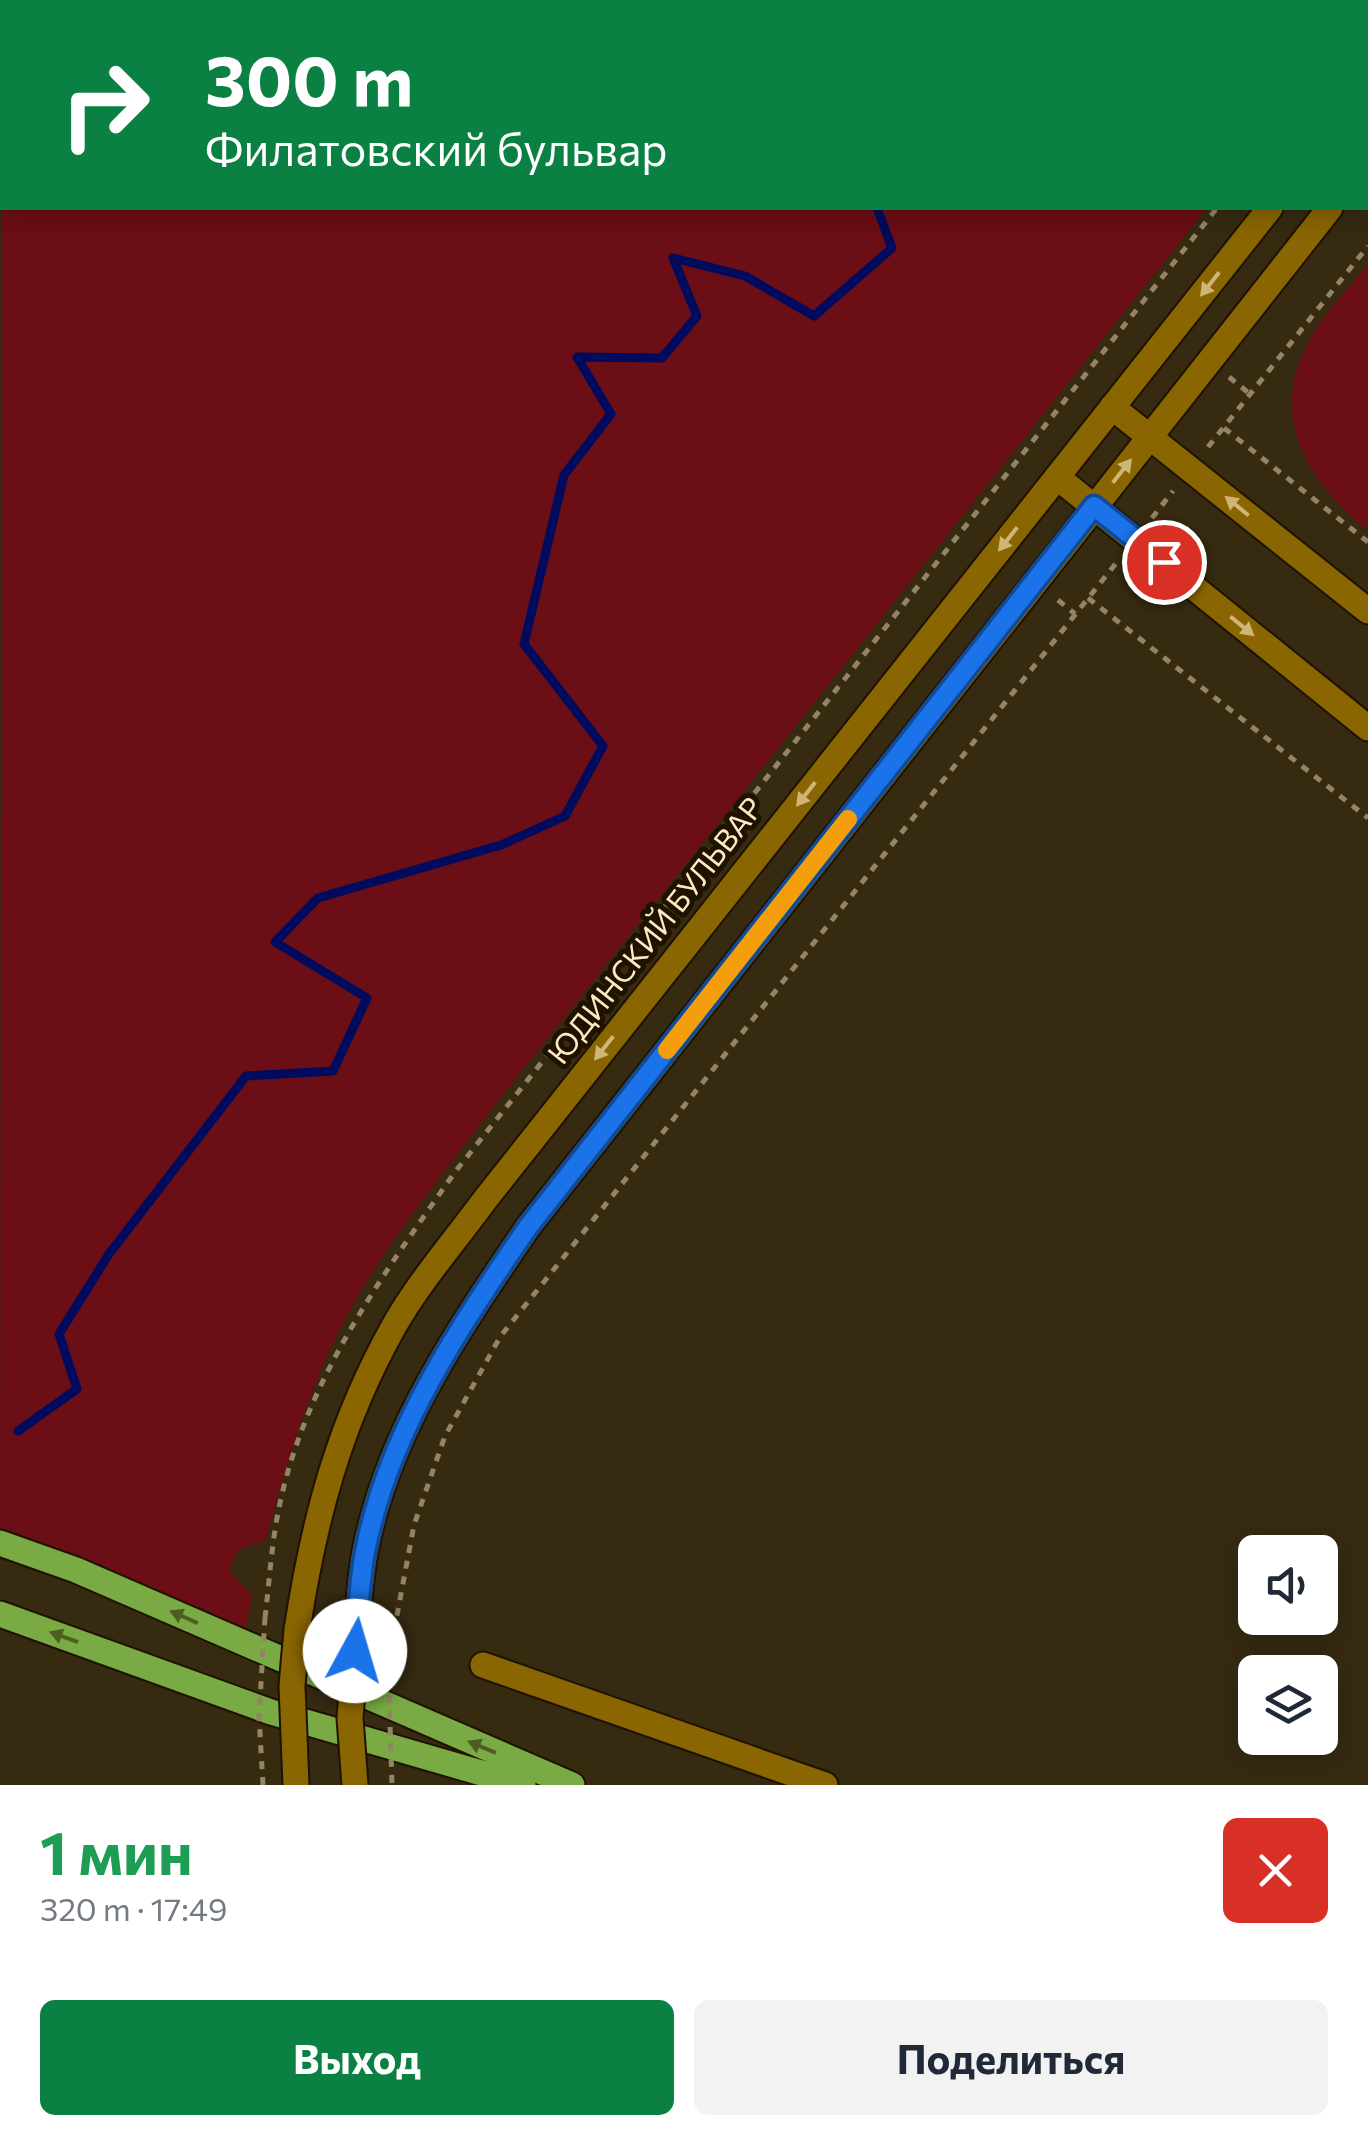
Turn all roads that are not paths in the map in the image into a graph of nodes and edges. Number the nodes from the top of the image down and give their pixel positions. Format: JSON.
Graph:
{"nodes":[{"id":1,"x":1268,"y":210,"type":"edge"},
{"id":2,"x":1328,"y":210,"type":"edge"},
{"id":3,"x":1112,"y":407,"type":"junction"},
{"id":4,"x":1149,"y":436,"type":"junction"},
{"id":5,"x":1057,"y":477,"type":"junction"},
{"id":6,"x":1094,"y":506,"type":"junction"},
{"id":7,"x":1368,"y":610,"type":"edge"},
{"id":8,"x":1368,"y":728,"type":"edge"},
{"id":9,"x":0,"y":1542,"type":"edge"},
{"id":10,"x":0,"y":1614,"type":"edge"},
{"id":11,"x":483,"y":1665,"type":"dead end"},
{"id":12,"x":296,"y":1785,"type":"edge"},
{"id":13,"x":355,"y":1785,"type":"edge"},
{"id":14,"x":523,"y":1785,"type":"edge"},
{"id":15,"x":572,"y":1785,"type":"edge"},
{"id":16,"x":825,"y":1785,"type":"edge"}],
"edges":[{"from":1,"to":3,"type":"street","name":"ЮДИНСКИЙ БУЛЬВАР","one_way":true},
{"from":2,"to":4,"type":"street"},
{"from":3,"to":4,"type":"street"},
{"from":3,"to":5,"type":"street","name":"ЮДИНСКИЙ БУЛЬВАР"},
{"from":6,"to":4,"type":"street","one_way":true},
{"from":7,"to":4,"type":"street","one_way":true},
{"from":5,"to":6,"type":"street"},
{"from":5,"to":12,"type":"street","name":"ЮДИНСКИЙ БУЛЬВАР","one_way":true,"bridge":true},
{"from":6,"to":8,"type":"street","one_way":true},
{"from":6,"to":13,"type":"street","bridge":true},
{"from":15,"to":9,"type":"main road","one_way":true},
{"from":14,"to":10,"type":"main road","one_way":true},
{"from":11,"to":16,"type":"street"}]}
